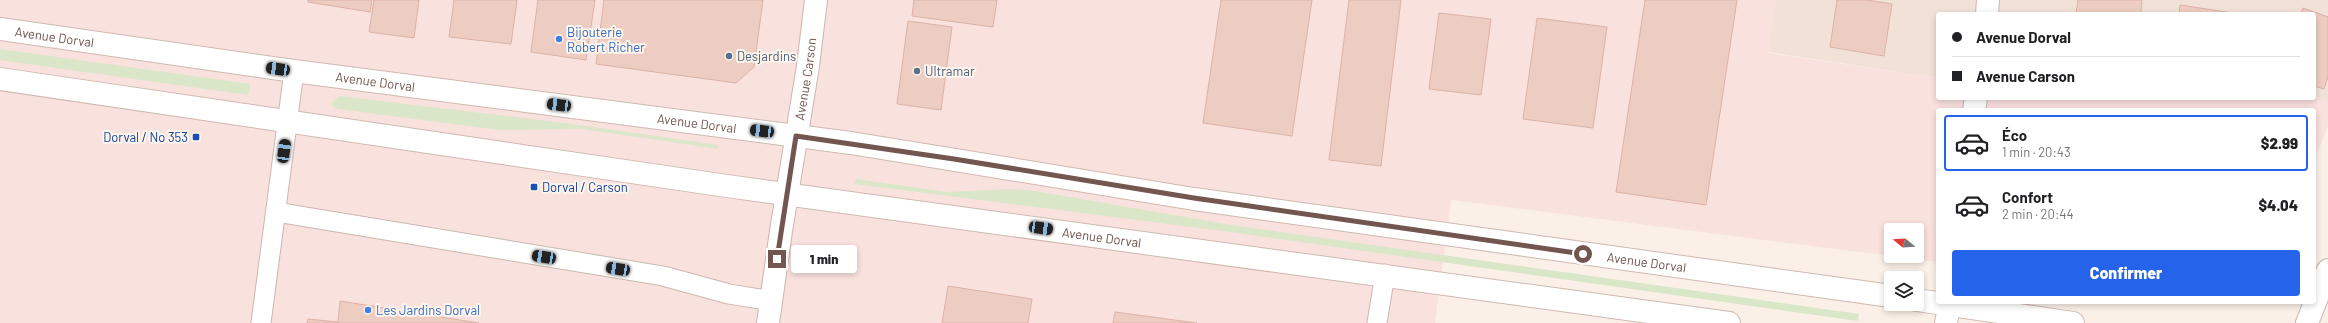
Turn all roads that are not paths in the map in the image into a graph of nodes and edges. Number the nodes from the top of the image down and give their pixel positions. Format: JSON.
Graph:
{"nodes":[{"id":1,"x":816,"y":0,"type":"edge"},
{"id":2,"x":1988,"y":0,"type":"edge"},
{"id":3,"x":1987,"y":12,"type":"edge"},
{"id":4,"x":0,"y":29,"type":"edge"},
{"id":5,"x":294,"y":71,"type":"junction"},
{"id":6,"x":0,"y":79,"type":"edge"},
{"id":7,"x":289,"y":121,"type":"junction"},
{"id":8,"x":796,"y":136,"type":"junction"},
{"id":9,"x":787,"y":193,"type":"junction"},
{"id":10,"x":276,"y":212,"type":"junction"},
{"id":11,"x":2328,"y":270,"type":"edge"},
{"id":12,"x":1385,"y":274,"type":"junction"},
{"id":13,"x":1884,"y":295,"type":"edge"},
{"id":14,"x":2316,"y":300,"type":"edge"},
{"id":15,"x":772,"y":301,"type":"junction"},
{"id":16,"x":1924,"y":302,"type":"edge"},
{"id":17,"x":2315,"y":304,"type":"edge"},
{"id":18,"x":1948,"y":310,"type":"edge"},
{"id":19,"x":261,"y":323,"type":"edge"},
{"id":20,"x":768,"y":323,"type":"edge"},
{"id":21,"x":1376,"y":323,"type":"edge"},
{"id":22,"x":1729,"y":323,"type":"edge"},
{"id":23,"x":2073,"y":323,"type":"edge"},
{"id":24,"x":2307,"y":323,"type":"edge"}],
"edges":[{"from":1,"to":8,"type":"street","name":"Avenue Carson"},
{"from":2,"to":3,"type":"street"},
{"from":4,"to":5,"type":"street","name":"Avenue Dorval"},
{"from":5,"to":7,"type":"lane"},
{"from":5,"to":8,"type":"street","name":"Avenue Dorval"},
{"from":6,"to":7,"type":"street","name":"Avenue Dorval"},
{"from":7,"to":9,"type":"street","name":"Avenue Dorval"},
{"from":7,"to":10,"type":"lane"},
{"from":8,"to":9,"type":"street","name":"Avenue Carson"},
{"from":8,"to":13,"type":"street","name":"Avenue Dorval"},
{"from":9,"to":12,"type":"street","name":"Avenue Dorval"},
{"from":9,"to":15,"type":"street","name":"Avenue Carson"},
{"from":10,"to":15,"type":"lane"},
{"from":10,"to":19,"type":"lane"},
{"from":11,"to":14,"type":"street"},
{"from":12,"to":21,"type":"lane"},
{"from":12,"to":22,"type":"street","name":"Avenue Dorval"},
{"from":15,"to":20,"type":"street","name":"Avenue Carson"},
{"from":16,"to":18,"type":"street"},
{"from":17,"to":24,"type":"street"},
{"from":18,"to":23,"type":"street"}]}
